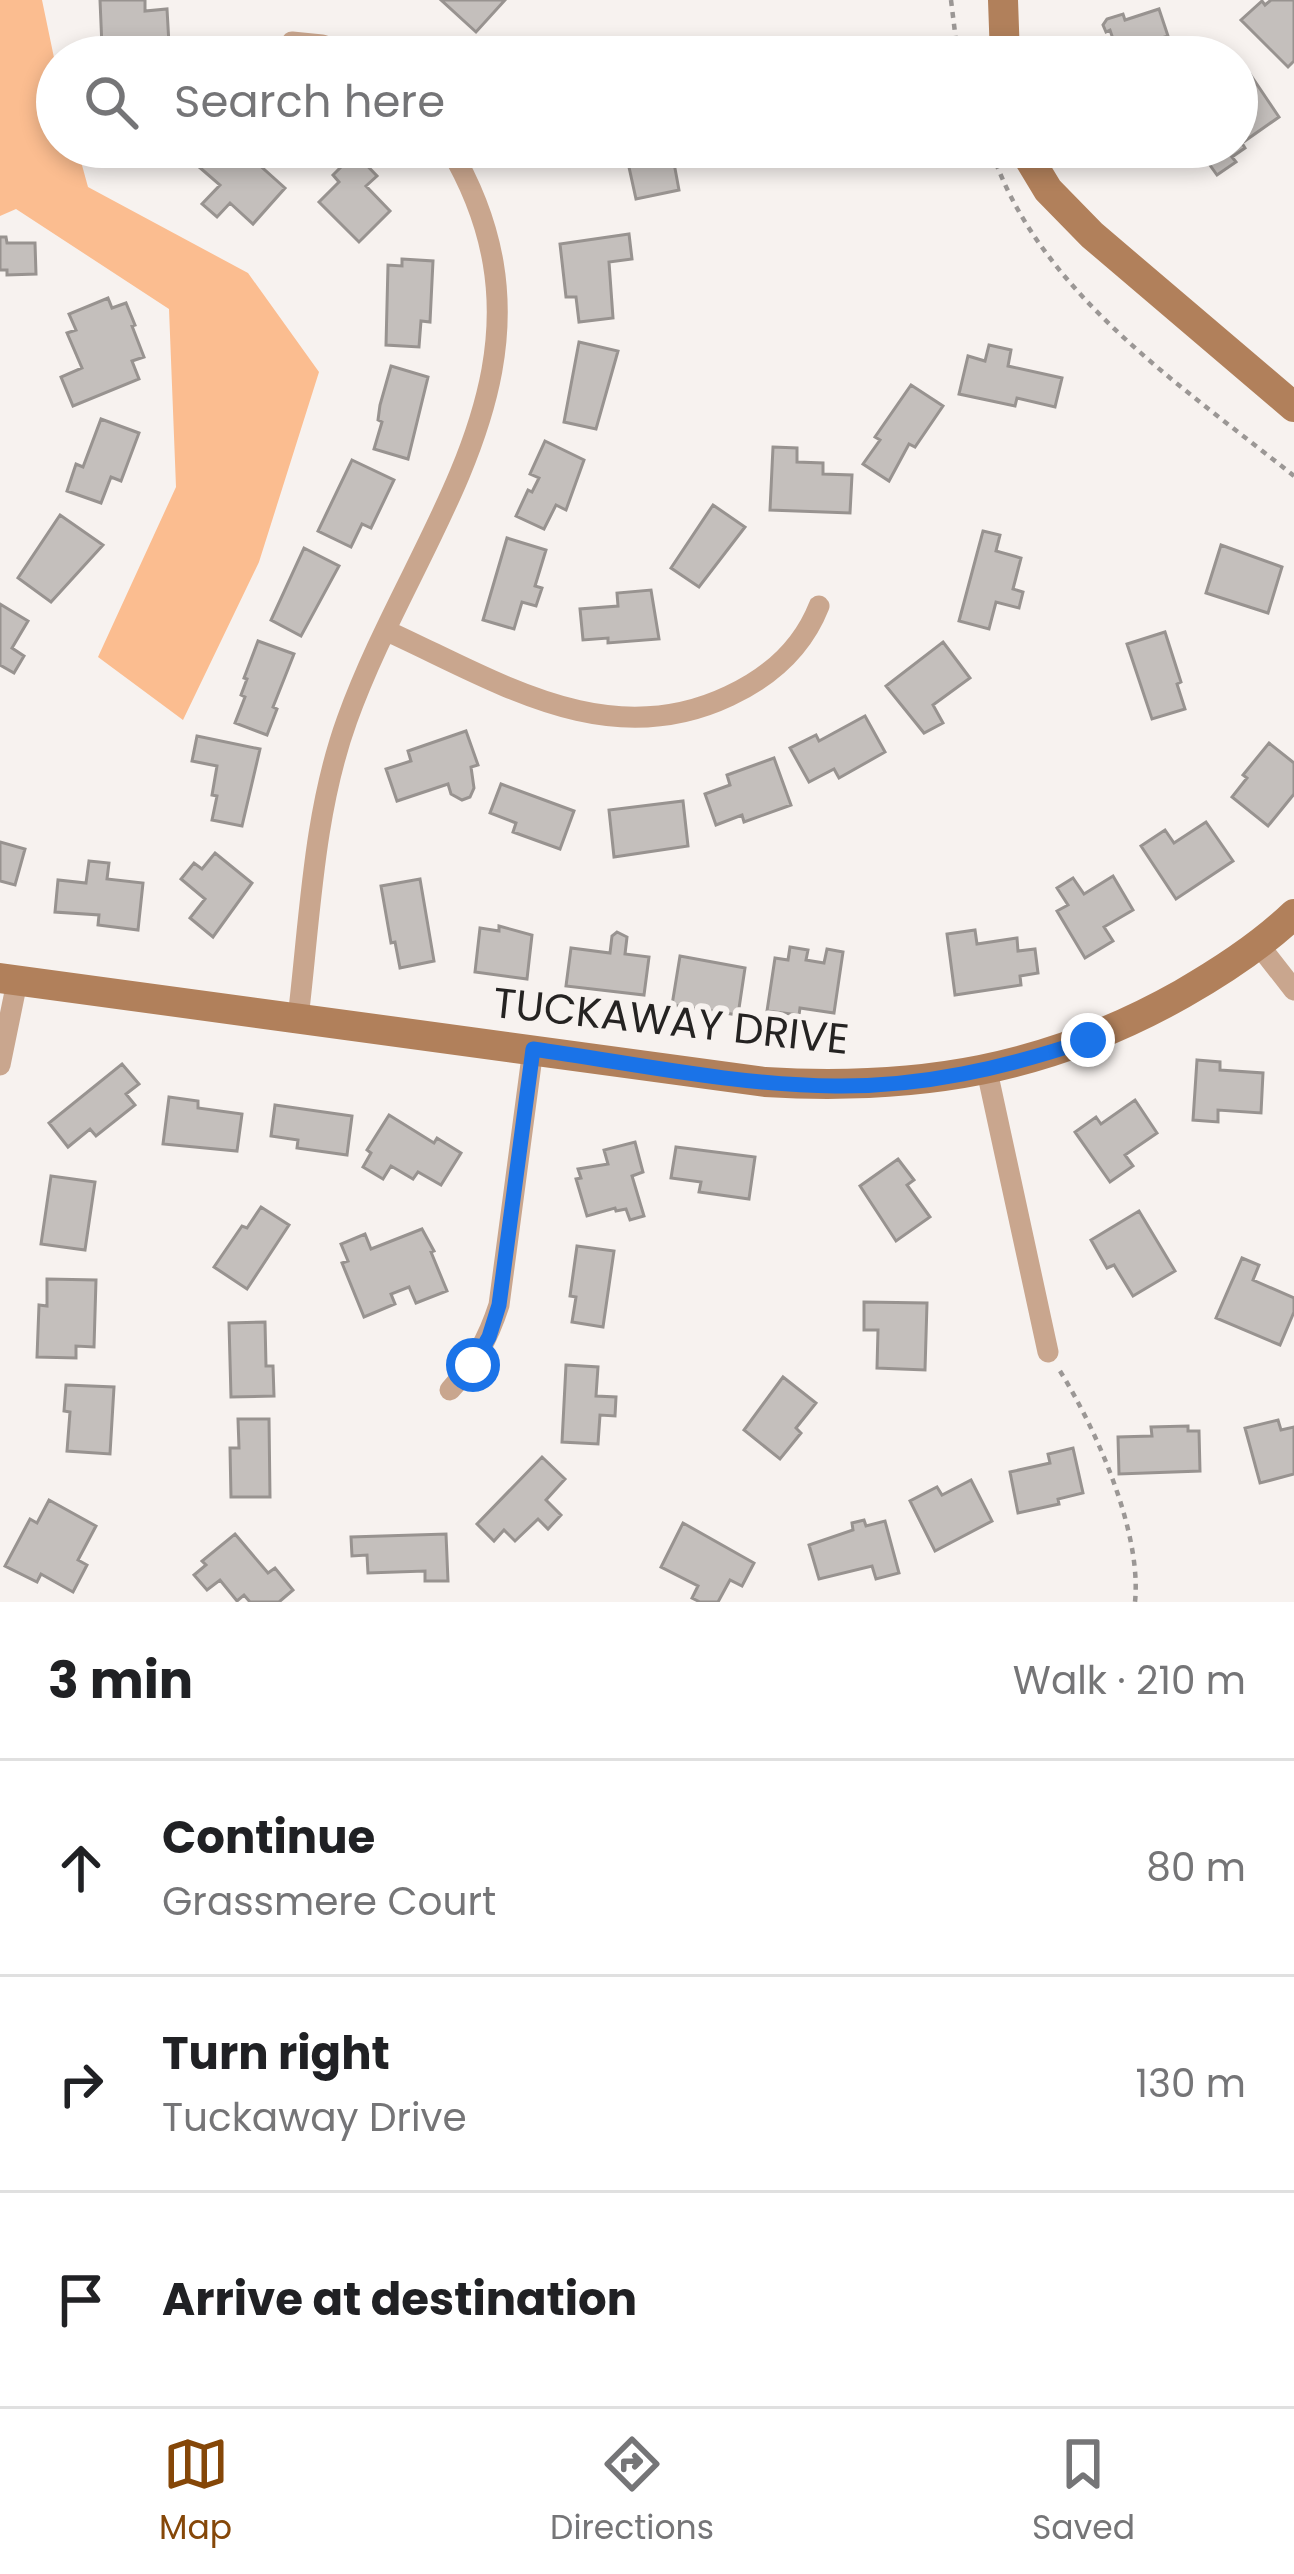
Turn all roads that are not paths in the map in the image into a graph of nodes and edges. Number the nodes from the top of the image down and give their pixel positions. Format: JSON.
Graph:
{"nodes":[{"id":1,"x":1003,"y":0,"type":"edge"},
{"id":2,"x":1004,"y":36,"type":"edge"},
{"id":3,"x":459,"y":168,"type":"edge"},
{"id":4,"x":1035,"y":168,"type":"edge"},
{"id":5,"x":1294,"y":407,"type":"edge"},
{"id":6,"x":819,"y":606,"type":"dead end"},
{"id":7,"x":387,"y":631,"type":"junction"},
{"id":8,"x":1294,"y":914,"type":"edge"},
{"id":9,"x":1258,"y":944,"type":"junction"},
{"id":10,"x":9,"y":980,"type":"edge"},
{"id":11,"x":1294,"y":990,"type":"edge"},
{"id":12,"x":298,"y":1018,"type":"junction"},
{"id":13,"x":533,"y":1049,"type":"junction"},
{"id":14,"x":0,"y":1065,"type":"edge"},
{"id":15,"x":987,"y":1070,"type":"junction"},
{"id":16,"x":1048,"y":1352,"type":"road end"},
{"id":17,"x":450,"y":1390,"type":"dead end"}],
"edges":[{"from":1,"to":2,"type":"street"},
{"from":3,"to":7,"type":"street"},
{"from":4,"to":5,"type":"street"},
{"from":6,"to":7,"type":"street"},
{"from":7,"to":12,"type":"street"},
{"from":8,"to":9,"type":"street","name":"TUCKAWAY DRIVE"},
{"from":9,"to":11,"type":"street"},
{"from":9,"to":15,"type":"street","name":"TUCKAWAY DRIVE"},
{"from":10,"to":12,"type":"street","name":"TUCKAWAY DRIVE"},
{"from":10,"to":14,"type":"street"},
{"from":12,"to":13,"type":"street","name":"TUCKAWAY DRIVE"},
{"from":13,"to":15,"type":"street","name":"TUCKAWAY DRIVE"},
{"from":13,"to":17,"type":"street"},
{"from":15,"to":16,"type":"street"}]}
